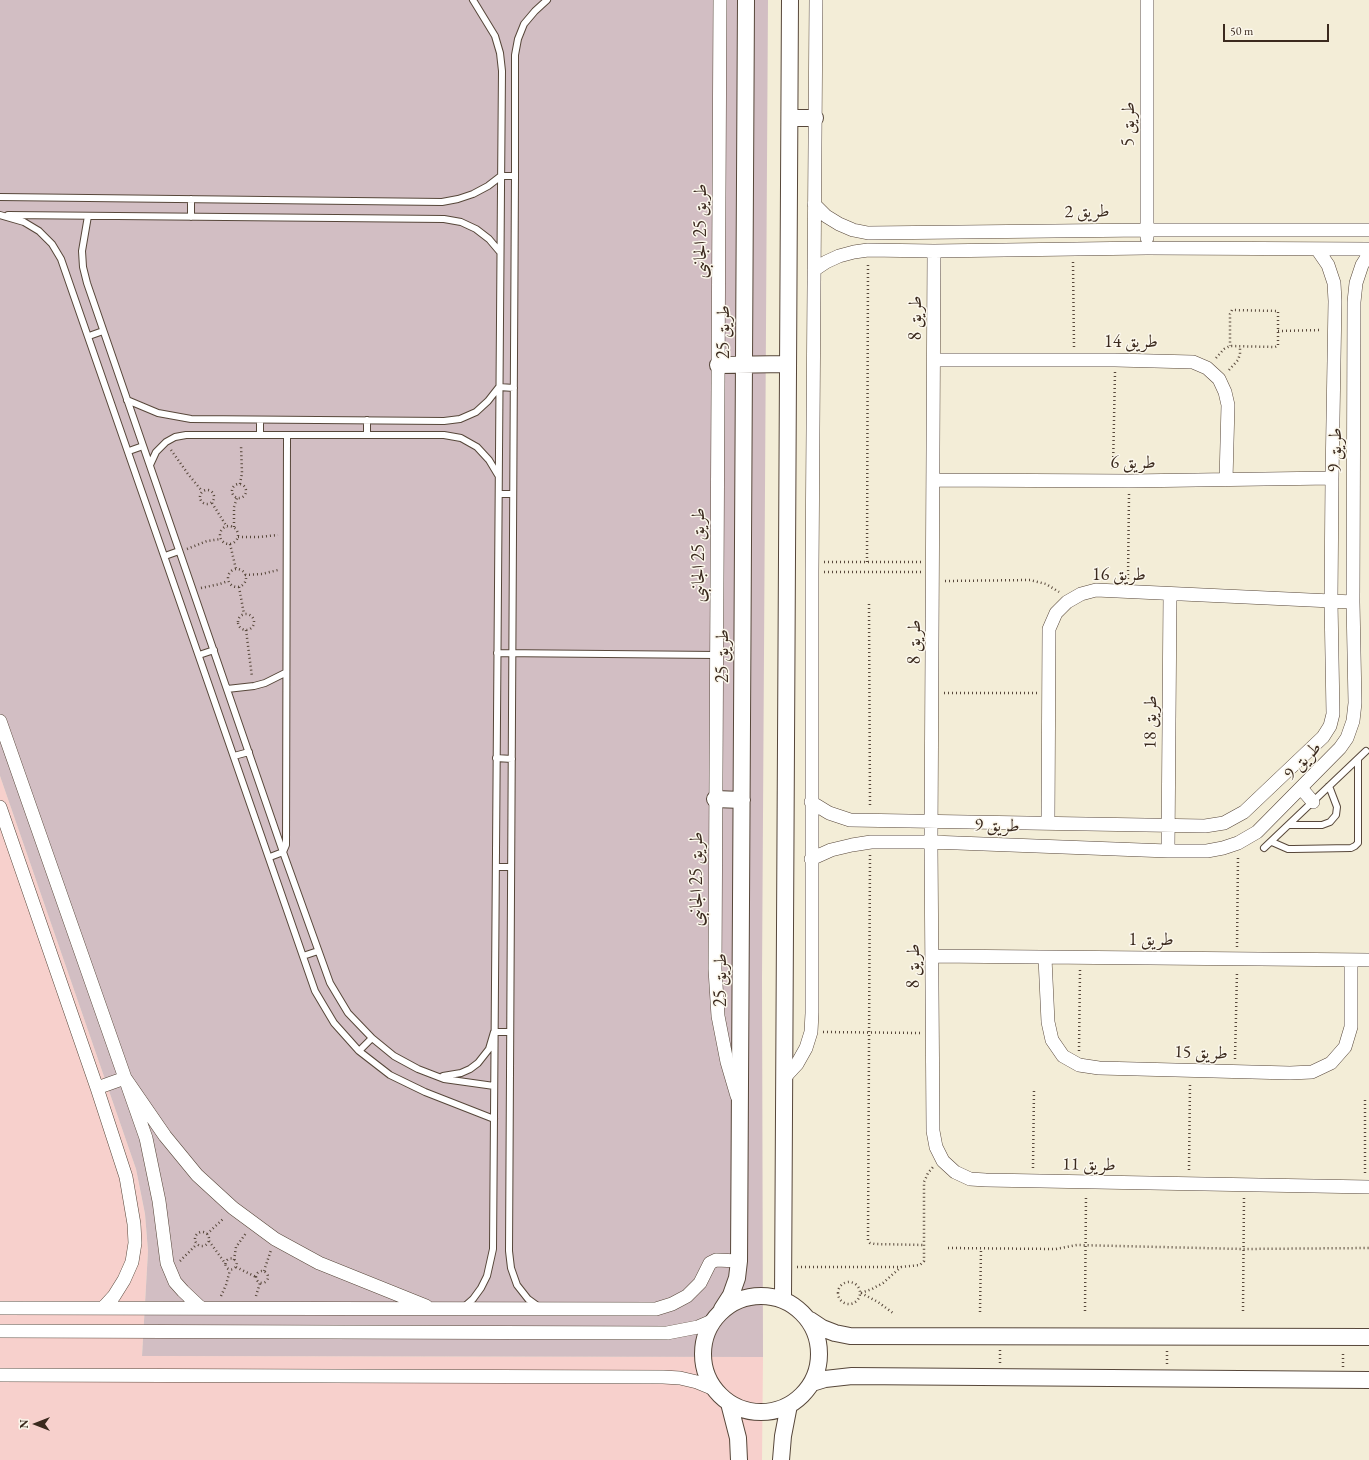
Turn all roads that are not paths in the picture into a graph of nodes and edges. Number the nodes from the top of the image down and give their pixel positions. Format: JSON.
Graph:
{"nodes":[{"id":1,"x":473,"y":0,"type":"edge"},
{"id":2,"x":547,"y":0,"type":"edge"},
{"id":3,"x":720,"y":0,"type":"edge"},
{"id":4,"x":746,"y":0,"type":"edge"},
{"id":5,"x":790,"y":0,"type":"edge"},
{"id":6,"x":816,"y":0,"type":"edge"},
{"id":7,"x":1147,"y":0,"type":"edge"},
{"id":8,"x":790,"y":118,"type":"junction"},
{"id":9,"x":815,"y":118,"type":"junction"},
{"id":10,"x":501,"y":176,"type":"junction"},
{"id":11,"x":515,"y":176,"type":"junction"},
{"id":12,"x":0,"y":197,"type":"edge"},
{"id":13,"x":191,"y":199,"type":"junction"},
{"id":14,"x":814,"y":204,"type":"junction"},
{"id":15,"x":0,"y":215,"type":"edge"},
{"id":16,"x":88,"y":216,"type":"junction"},
{"id":17,"x":191,"y":217,"type":"junction"},
{"id":18,"x":1147,"y":230,"type":"junction"},
{"id":19,"x":1369,"y":230,"type":"edge"},
{"id":20,"x":1147,"y":248,"type":"junction"},
{"id":21,"x":1369,"y":249,"type":"edge"},
{"id":22,"x":1317,"y":250,"type":"junction"},
{"id":23,"x":934,"y":251,"type":"junction"},
{"id":24,"x":500,"y":252,"type":"junction"},
{"id":25,"x":1369,"y":254,"type":"edge"},
{"id":26,"x":814,"y":270,"type":"junction"},
{"id":27,"x":500,"y":281,"type":"junction"},
{"id":28,"x":514,"y":281,"type":"junction"},
{"id":29,"x":104,"y":331,"type":"junction"},
{"id":30,"x":89,"y":336,"type":"junction"},
{"id":31,"x":934,"y":360,"type":"junction"},
{"id":32,"x":788,"y":364,"type":"junction"},
{"id":33,"x":718,"y":365,"type":"junction"},
{"id":34,"x":744,"y":365,"type":"junction"},
{"id":35,"x":499,"y":387,"type":"junction"},
{"id":36,"x":514,"y":388,"type":"junction"},
{"id":37,"x":127,"y":400,"type":"junction"},
{"id":38,"x":260,"y":420,"type":"junction"},
{"id":39,"x":367,"y":420,"type":"junction"},
{"id":40,"x":260,"y":435,"type":"junction"},
{"id":41,"x":287,"y":435,"type":"junction"},
{"id":42,"x":367,"y":435,"type":"junction"},
{"id":43,"x":143,"y":446,"type":"junction"},
{"id":44,"x":129,"y":451,"type":"junction"},
{"id":45,"x":150,"y":465,"type":"junction"},
{"id":46,"x":499,"y":476,"type":"junction"},
{"id":47,"x":1332,"y":478,"type":"junction"},
{"id":48,"x":934,"y":480,"type":"junction"},
{"id":49,"x":1226,"y":480,"type":"junction"},
{"id":50,"x":499,"y":494,"type":"junction"},
{"id":51,"x":513,"y":494,"type":"junction"},
{"id":52,"x":180,"y":551,"type":"junction"},
{"id":53,"x":165,"y":556,"type":"junction"},
{"id":54,"x":1170,"y":594,"type":"junction"},
{"id":55,"x":1331,"y":601,"type":"junction"},
{"id":56,"x":1353,"y":602,"type":"junction"},
{"id":57,"x":214,"y":650,"type":"junction"},
{"id":58,"x":497,"y":653,"type":"junction"},
{"id":59,"x":512,"y":653,"type":"junction"},
{"id":60,"x":199,"y":655,"type":"junction"},
{"id":61,"x":716,"y":655,"type":"junction"},
{"id":62,"x":285,"y":673,"type":"junction"},
{"id":63,"x":227,"y":689,"type":"junction"},
{"id":64,"x":0,"y":721,"type":"edge"},
{"id":65,"x":1366,"y":751,"type":"dead end"},
{"id":66,"x":249,"y":752,"type":"junction"},
{"id":67,"x":234,"y":756,"type":"junction"},
{"id":68,"x":496,"y":758,"type":"junction"},
{"id":69,"x":512,"y":759,"type":"junction"},
{"id":70,"x":1358,"y":759,"type":"junction"},
{"id":71,"x":1329,"y":786,"type":"junction"},
{"id":72,"x":1301,"y":788,"type":"junction"},
{"id":73,"x":715,"y":799,"type":"junction"},
{"id":74,"x":742,"y":800,"type":"junction"},
{"id":75,"x":811,"y":802,"type":"junction"},
{"id":76,"x":1313,"y":802,"type":"junction"},
{"id":77,"x":0,"y":808,"type":"edge"},
{"id":78,"x":931,"y":821,"type":"junction"},
{"id":79,"x":1048,"y":823,"type":"junction"},
{"id":80,"x":1289,"y":825,"type":"junction"},
{"id":81,"x":1168,"y":826,"type":"junction"},
{"id":82,"x":931,"y":842,"type":"junction"},
{"id":83,"x":1272,"y":842,"type":"junction"},
{"id":84,"x":1264,"y":848,"type":"dead end"},
{"id":85,"x":1168,"y":851,"type":"junction"},
{"id":86,"x":283,"y":852,"type":"junction"},
{"id":87,"x":270,"y":857,"type":"junction"},
{"id":88,"x":811,"y":859,"type":"junction"},
{"id":89,"x":496,"y":867,"type":"junction"},
{"id":90,"x":511,"y":867,"type":"junction"},
{"id":91,"x":318,"y":951,"type":"junction"},
{"id":92,"x":303,"y":956,"type":"junction"},
{"id":93,"x":932,"y":956,"type":"junction"},
{"id":94,"x":1045,"y":958,"type":"junction"},
{"id":95,"x":1351,"y":960,"type":"junction"},
{"id":96,"x":1369,"y":960,"type":"edge"},
{"id":97,"x":494,"y":1032,"type":"junction"},
{"id":98,"x":510,"y":1032,"type":"junction"},
{"id":99,"x":932,"y":1033,"type":"joint"},
{"id":100,"x":372,"y":1038,"type":"junction"},
{"id":101,"x":359,"y":1051,"type":"junction"},
{"id":102,"x":431,"y":1074,"type":"junction"},
{"id":103,"x":785,"y":1076,"type":"junction"},
{"id":104,"x":125,"y":1078,"type":"junction"},
{"id":105,"x":494,"y":1086,"type":"junction"},
{"id":106,"x":97,"y":1088,"type":"junction"},
{"id":107,"x":740,"y":1107,"type":"junction"},
{"id":108,"x":494,"y":1119,"type":"junction"},
{"id":109,"x":1367,"y":1187,"type":"edge"},
{"id":110,"x":739,"y":1261,"type":"junction"},
{"id":111,"x":783,"y":1299,"type":"junction"},
{"id":112,"x":0,"y":1308,"type":"edge"},
{"id":113,"x":103,"y":1308,"type":"junction"},
{"id":114,"x":207,"y":1308,"type":"junction"},
{"id":115,"x":433,"y":1309,"type":"junction"},
{"id":116,"x":462,"y":1309,"type":"junction"},
{"id":117,"x":542,"y":1309,"type":"junction"},
{"id":118,"x":717,"y":1315,"type":"junction"},
{"id":119,"x":810,"y":1320,"type":"junction"},
{"id":120,"x":0,"y":1331,"type":"edge"},
{"id":121,"x":1369,"y":1337,"type":"edge"},
{"id":122,"x":0,"y":1375,"type":"edge"},
{"id":123,"x":1369,"y":1380,"type":"edge"},
{"id":124,"x":812,"y":1383,"type":"junction"},
{"id":125,"x":714,"y":1388,"type":"junction"},
{"id":126,"x":730,"y":1403,"type":"junction"},
{"id":127,"x":789,"y":1405,"type":"junction"},
{"id":128,"x":739,"y":1460,"type":"edge"},
{"id":129,"x":781,"y":1460,"type":"edge"}],
"edges":[{"from":1,"to":10,"type":"lane"},
{"from":2,"to":11,"type":"lane"},
{"from":3,"to":33,"type":"street","name":"طريق 25 الجانبى"},
{"from":4,"to":34,"type":"street","name":"طريق 25"},
{"from":5,"to":8,"type":"street"},
{"from":6,"to":9,"type":"street"},
{"from":7,"to":18,"type":"street","name":"طريق 5"},
{"from":8,"to":9,"type":"street"},
{"from":8,"to":32,"type":"street"},
{"from":9,"to":14,"type":"street"},
{"from":10,"to":11,"type":"lane"},
{"from":10,"to":13,"type":"lane"},
{"from":10,"to":24,"type":"lane"},
{"from":11,"to":28,"type":"lane"},
{"from":12,"to":13,"type":"lane"},
{"from":13,"to":17,"type":"lane"},
{"from":14,"to":18,"type":"street","name":"طريق 2"},
{"from":14,"to":26,"type":"street"},
{"from":15,"to":16,"type":"lane"},
{"from":15,"to":30,"type":"lane"},
{"from":16,"to":17,"type":"lane"},
{"from":16,"to":29,"type":"lane"},
{"from":17,"to":24,"type":"lane"},
{"from":18,"to":19,"type":"street","name":"طريق 2"},
{"from":18,"to":20,"type":"street","name":"طريق 5"},
{"from":20,"to":22,"type":"street","name":"طريق 2"},
{"from":20,"to":23,"type":"street","name":"طريق 2"},
{"from":21,"to":22,"type":"street","name":"طريق 2"},
{"from":22,"to":47,"type":"street","name":"طريق 9"},
{"from":23,"to":26,"type":"street","name":"طريق 2"},
{"from":23,"to":31,"type":"street","name":"طريق 8"},
{"from":24,"to":27,"type":"lane"},
{"from":25,"to":56,"type":"street","name":"طريق 9"},
{"from":26,"to":75,"type":"street"},
{"from":27,"to":28,"type":"lane"},
{"from":27,"to":35,"type":"lane"},
{"from":28,"to":36,"type":"lane"},
{"from":29,"to":30,"type":"lane"},
{"from":29,"to":37,"type":"lane"},
{"from":30,"to":44,"type":"lane"},
{"from":31,"to":48,"type":"street","name":"طريق 8"},
{"from":31,"to":49,"type":"street","name":"طريق 14"},
{"from":32,"to":34,"type":"street"},
{"from":32,"to":103,"type":"street"},
{"from":33,"to":34,"type":"street"},
{"from":33,"to":61,"type":"street","name":"طريق 25 الجانبى"},
{"from":34,"to":74,"type":"street","name":"طريق 25"},
{"from":35,"to":36,"type":"lane"},
{"from":35,"to":39,"type":"lane"},
{"from":35,"to":46,"type":"lane"},
{"from":36,"to":51,"type":"lane"},
{"from":37,"to":38,"type":"lane"},
{"from":37,"to":43,"type":"lane"},
{"from":38,"to":39,"type":"lane"},
{"from":38,"to":40,"type":"lane"},
{"from":39,"to":42,"type":"lane"},
{"from":40,"to":41,"type":"lane"},
{"from":40,"to":45,"type":"lane"},
{"from":41,"to":42,"type":"lane"},
{"from":41,"to":62,"type":"lane"},
{"from":42,"to":46,"type":"lane"},
{"from":43,"to":44,"type":"lane"},
{"from":43,"to":45,"type":"lane"},
{"from":44,"to":53,"type":"lane"},
{"from":45,"to":52,"type":"lane"},
{"from":46,"to":50,"type":"lane"},
{"from":47,"to":49,"type":"street","name":"طريق 6"},
{"from":47,"to":55,"type":"street","name":"طريق 9"},
{"from":48,"to":49,"type":"street","name":"طريق 6"},
{"from":48,"to":78,"type":"street","name":"طريق 8"},
{"from":50,"to":51,"type":"lane"},
{"from":50,"to":58,"type":"lane"},
{"from":51,"to":59,"type":"lane"},
{"from":52,"to":53,"type":"lane"},
{"from":52,"to":57,"type":"lane"},
{"from":53,"to":60,"type":"lane"},
{"from":54,"to":55,"type":"street","name":"طريق 16"},
{"from":54,"to":79,"type":"street","name":"طريق 16"},
{"from":54,"to":81,"type":"street","name":"طريق 18"},
{"from":55,"to":56,"type":"street","name":"طريق 16"},
{"from":55,"to":81,"type":"street","name":"طريق 9"},
{"from":56,"to":72,"type":"street","name":"طريق 9"},
{"from":57,"to":60,"type":"lane"},
{"from":57,"to":63,"type":"lane"},
{"from":58,"to":59,"type":"lane"},
{"from":58,"to":68,"type":"lane"},
{"from":59,"to":61,"type":"lane"},
{"from":59,"to":69,"type":"lane"},
{"from":60,"to":67,"type":"lane"},
{"from":61,"to":73,"type":"street","name":"طريق 25 الجانبى"},
{"from":62,"to":63,"type":"lane"},
{"from":62,"to":86,"type":"lane"},
{"from":63,"to":66,"type":"lane"},
{"from":64,"to":104,"type":"street"},
{"from":65,"to":70,"type":"lane"},
{"from":66,"to":67,"type":"lane"},
{"from":66,"to":86,"type":"lane"},
{"from":67,"to":87,"type":"lane"},
{"from":68,"to":69,"type":"lane"},
{"from":68,"to":89,"type":"lane"},
{"from":69,"to":90,"type":"lane"},
{"from":70,"to":71,"type":"lane"},
{"from":70,"to":83,"type":"lane"},
{"from":71,"to":76,"type":"lane"},
{"from":71,"to":80,"type":"lane"},
{"from":72,"to":76,"type":"street"},
{"from":72,"to":85,"type":"street","name":"طريق 9"},
{"from":73,"to":74,"type":"street"},
{"from":73,"to":107,"type":"street","name":"طريق 25 الجانبى"},
{"from":74,"to":107,"type":"street","name":"طريق 25"},
{"from":75,"to":78,"type":"street","name":"طريق 9"},
{"from":75,"to":88,"type":"street"},
{"from":76,"to":80,"type":"lane"},
{"from":77,"to":106,"type":"street"},
{"from":78,"to":79,"type":"street","name":"طريق 9"},
{"from":78,"to":82,"type":"street","name":"طريق 8"},
{"from":79,"to":81,"type":"street","name":"طريق 9"},
{"from":80,"to":83,"type":"lane"},
{"from":81,"to":85,"type":"street","name":"طريق 18"},
{"from":82,"to":85,"type":"street","name":"طريق 9"},
{"from":82,"to":88,"type":"street","name":"طريق 9"},
{"from":82,"to":93,"type":"street","name":"طريق 8"},
{"from":83,"to":84,"type":"lane"},
{"from":86,"to":87,"type":"lane"},
{"from":86,"to":91,"type":"lane"},
{"from":87,"to":92,"type":"lane"},
{"from":88,"to":103,"type":"street"},
{"from":89,"to":90,"type":"lane"},
{"from":89,"to":97,"type":"lane"},
{"from":90,"to":98,"type":"lane"},
{"from":91,"to":92,"type":"lane"},
{"from":91,"to":100,"type":"lane"},
{"from":92,"to":101,"type":"lane"},
{"from":93,"to":94,"type":"street","name":"طريق 1"},
{"from":93,"to":99,"type":"street","name":"طريق 8"},
{"from":94,"to":95,"type":"street","name":"طريق 1"},
{"from":94,"to":95,"type":"street","name":"طريق 15"},
{"from":95,"to":96,"type":"street","name":"طريق 1"},
{"from":97,"to":98,"type":"lane"},
{"from":97,"to":102,"type":"lane"},
{"from":97,"to":105,"type":"lane"},
{"from":98,"to":117,"type":"lane"},
{"from":99,"to":109,"type":"street","name":"طريق 11"},
{"from":100,"to":101,"type":"lane"},
{"from":100,"to":102,"type":"lane"},
{"from":101,"to":108,"type":"lane"},
{"from":102,"to":105,"type":"lane"},
{"from":103,"to":111,"type":"street"},
{"from":104,"to":106,"type":"street"},
{"from":104,"to":114,"type":"street"},
{"from":104,"to":115,"type":"street"},
{"from":105,"to":108,"type":"lane"},
{"from":106,"to":113,"type":"street"},
{"from":107,"to":110,"type":"street","name":"طريق 25"},
{"from":108,"to":116,"type":"lane"},
{"from":110,"to":117,"type":"street"},
{"from":110,"to":118,"type":"street","name":"طريق 25"},
{"from":111,"to":118,"type":"street"},
{"from":111,"to":119,"type":"street"},
{"from":112,"to":113,"type":"street"},
{"from":113,"to":114,"type":"street"},
{"from":114,"to":115,"type":"street"},
{"from":115,"to":116,"type":"street"},
{"from":116,"to":117,"type":"street"},
{"from":118,"to":120,"type":"street"},
{"from":118,"to":125,"type":"street"},
{"from":119,"to":121,"type":"street"},
{"from":119,"to":124,"type":"street"},
{"from":122,"to":125,"type":"street"},
{"from":123,"to":124,"type":"street"},
{"from":124,"to":127,"type":"street"},
{"from":125,"to":126,"type":"street"},
{"from":126,"to":127,"type":"street"},
{"from":126,"to":128,"type":"street"},
{"from":127,"to":129,"type":"street"}]}
